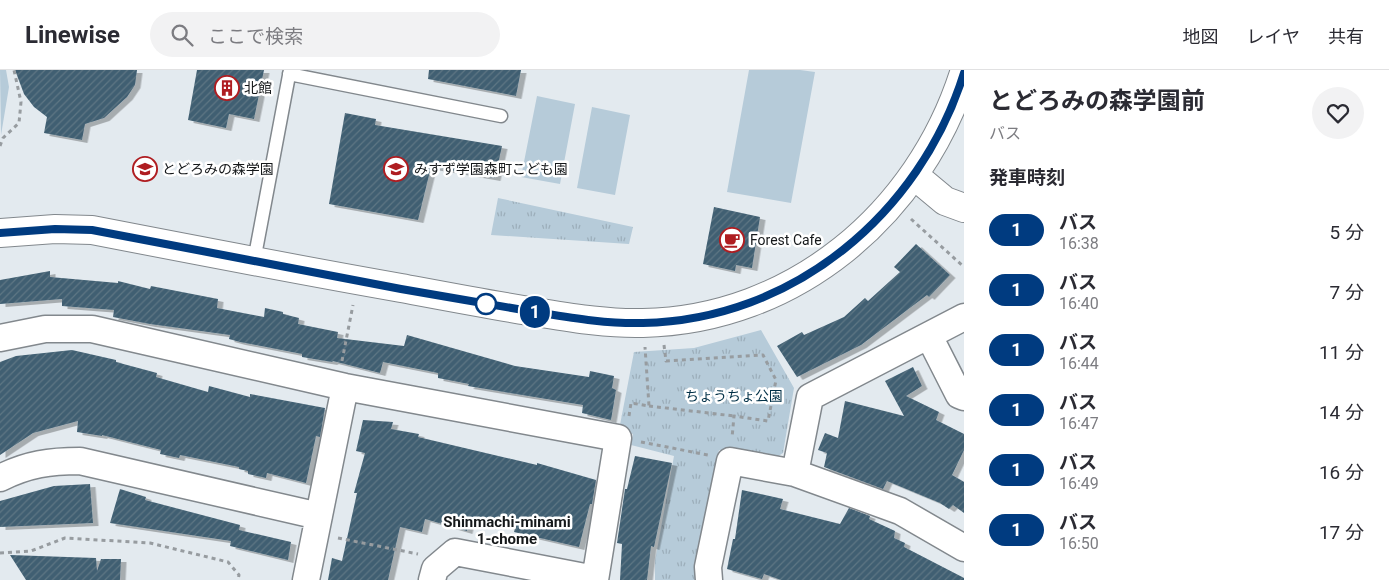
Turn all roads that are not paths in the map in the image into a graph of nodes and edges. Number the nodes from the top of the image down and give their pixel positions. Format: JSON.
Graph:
{"nodes":[{"id":1,"x":290,"y":72,"type":"edge"},
{"id":2,"x":964,"y":73,"type":"edge"},
{"id":3,"x":501,"y":116,"type":"dead end"},
{"id":4,"x":915,"y":176,"type":"junction"},
{"id":5,"x":964,"y":208,"type":"edge"},
{"id":6,"x":0,"y":233,"type":"edge"},
{"id":7,"x":254,"y":261,"type":"junction"},
{"id":8,"x":964,"y":317,"type":"edge"},
{"id":9,"x":929,"y":336,"type":"junction"},
{"id":10,"x":0,"y":338,"type":"edge"},
{"id":11,"x":345,"y":387,"type":"junction"},
{"id":12,"x":964,"y":397,"type":"edge"},
{"id":13,"x":795,"y":473,"type":"junction"},
{"id":14,"x":0,"y":478,"type":"edge"},
{"id":15,"x":317,"y":525,"type":"junction"},
{"id":16,"x":964,"y":548,"type":"edge"},
{"id":17,"x":433,"y":574,"type":"edge"},
{"id":18,"x":306,"y":580,"type":"edge"},
{"id":19,"x":595,"y":580,"type":"edge"},
{"id":20,"x":709,"y":580,"type":"edge"}],
"edges":[{"from":1,"to":3,"type":"lane"},
{"from":1,"to":7,"type":"lane"},
{"from":2,"to":4,"type":"street"},
{"from":4,"to":5,"type":"street"},
{"from":4,"to":7,"type":"street"},
{"from":6,"to":7,"type":"street"},
{"from":8,"to":9,"type":"street"},
{"from":9,"to":12,"type":"street"},
{"from":9,"to":13,"type":"street"},
{"from":10,"to":11,"type":"street"},
{"from":11,"to":15,"type":"street"},
{"from":11,"to":19,"type":"street"},
{"from":13,"to":16,"type":"street"},
{"from":13,"to":20,"type":"street"},
{"from":14,"to":15,"type":"street"},
{"from":15,"to":18,"type":"street"},
{"from":17,"to":19,"type":"street"}]}
